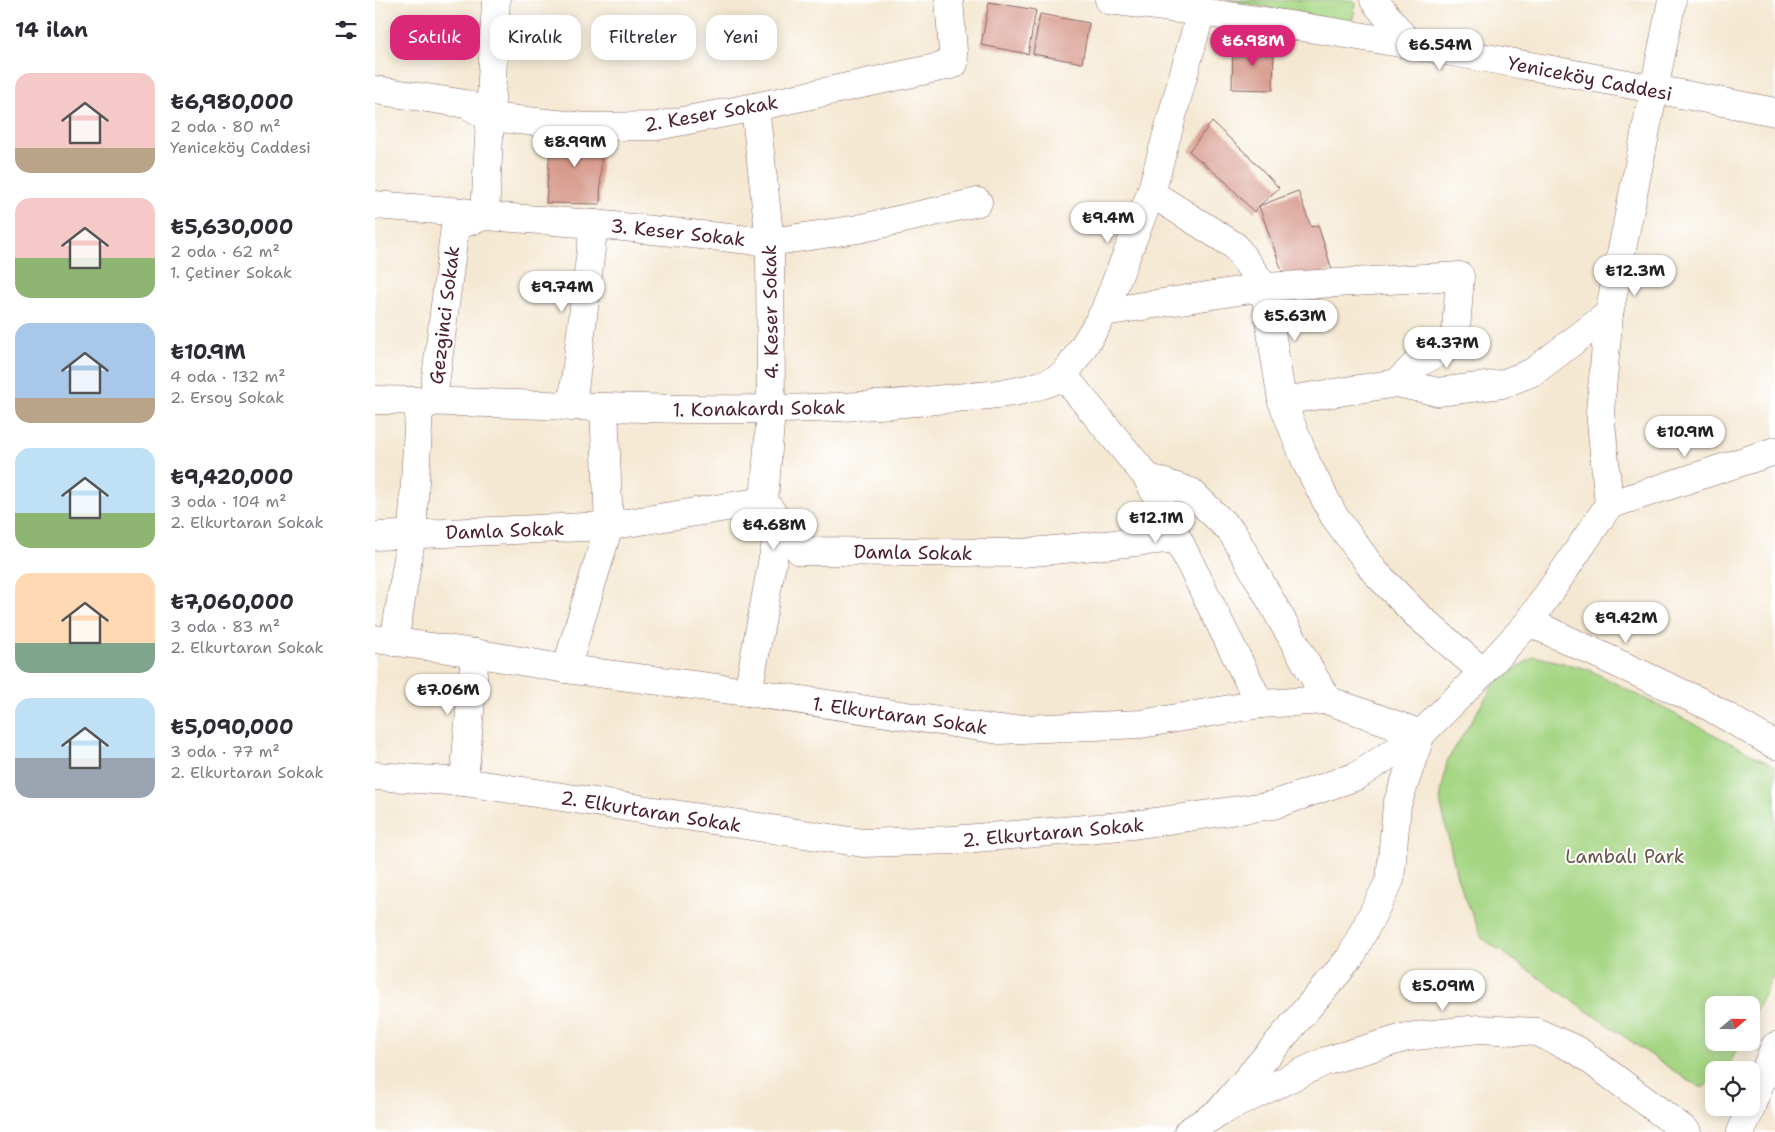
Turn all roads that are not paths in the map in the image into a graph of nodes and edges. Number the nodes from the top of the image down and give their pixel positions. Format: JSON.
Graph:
{"nodes":[{"id":1,"x":496,"y":0,"type":"edge"},
{"id":2,"x":949,"y":0,"type":"edge"},
{"id":3,"x":1109,"y":0,"type":"edge"},
{"id":4,"x":1374,"y":0,"type":"edge"},
{"id":5,"x":1672,"y":0,"type":"edge"},
{"id":6,"x":1201,"y":11,"type":"junction"},
{"id":7,"x":1409,"y":44,"type":"junction"},
{"id":8,"x":1655,"y":89,"type":"junction"},
{"id":9,"x":375,"y":90,"type":"edge"},
{"id":10,"x":755,"y":107,"type":"junction"},
{"id":11,"x":1775,"y":112,"type":"edge"},
{"id":12,"x":489,"y":118,"type":"junction"},
{"id":13,"x":1151,"y":192,"type":"junction"},
{"id":14,"x":978,"y":202,"type":"dead end"},
{"id":15,"x":375,"y":205,"type":"edge"},
{"id":16,"x":485,"y":216,"type":"junction"},
{"id":17,"x":594,"y":224,"type":"junction"},
{"id":18,"x":770,"y":242,"type":"junction"},
{"id":19,"x":1264,"y":287,"type":"junction"},
{"id":20,"x":1104,"y":312,"type":"junction"},
{"id":21,"x":1609,"y":314,"type":"junction"},
{"id":22,"x":1063,"y":375,"type":"junction"},
{"id":23,"x":1397,"y":384,"type":"junction"},
{"id":24,"x":375,"y":400,"type":"edge"},
{"id":25,"x":433,"y":401,"type":"junction"},
{"id":26,"x":1282,"y":401,"type":"junction"},
{"id":27,"x":572,"y":407,"type":"junction"},
{"id":28,"x":604,"y":408,"type":"junction"},
{"id":29,"x":771,"y":410,"type":"junction"},
{"id":30,"x":1775,"y":451,"type":"edge"},
{"id":31,"x":1147,"y":478,"type":"junction"},
{"id":32,"x":764,"y":502,"type":"junction"},
{"id":33,"x":1609,"y":505,"type":"junction"},
{"id":34,"x":609,"y":526,"type":"junction"},
{"id":35,"x":412,"y":534,"type":"junction"},
{"id":36,"x":375,"y":536,"type":"edge"},
{"id":37,"x":1177,"y":538,"type":"junction"},
{"id":38,"x":1529,"y":622,"type":"junction"},
{"id":39,"x":384,"y":640,"type":"edge"},
{"id":40,"x":475,"y":653,"type":"junction"},
{"id":41,"x":566,"y":670,"type":"junction"},
{"id":42,"x":1483,"y":672,"type":"junction"},
{"id":43,"x":748,"y":692,"type":"junction"},
{"id":44,"x":1327,"y":700,"type":"junction"},
{"id":45,"x":1260,"y":704,"type":"junction"},
{"id":46,"x":1421,"y":734,"type":"junction"},
{"id":47,"x":1775,"y":745,"type":"edge"},
{"id":48,"x":375,"y":776,"type":"edge"},
{"id":49,"x":464,"y":782,"type":"junction"},
{"id":50,"x":1775,"y":1046,"type":"edge"},
{"id":51,"x":1760,"y":1084,"type":"edge"},
{"id":52,"x":1219,"y":1112,"type":"junction"},
{"id":53,"x":1747,"y":1116,"type":"edge"},
{"id":54,"x":1188,"y":1132,"type":"edge"},
{"id":55,"x":1687,"y":1132,"type":"edge"},
{"id":56,"x":1741,"y":1132,"type":"edge"}],
"edges":[{"from":1,"to":12,"type":"street"},
{"from":2,"to":10,"type":"street","name":"2. Keser Sokak"},
{"from":3,"to":6,"type":"street","name":"Yeniceköy Caddesi"},
{"from":4,"to":7,"type":"street"},
{"from":5,"to":8,"type":"street"},
{"from":6,"to":7,"type":"street","name":"Yeniceköy Caddesi"},
{"from":6,"to":13,"type":"street"},
{"from":7,"to":8,"type":"street","name":"Yeniceköy Caddesi"},
{"from":8,"to":11,"type":"street","name":"Yeniceköy Caddesi"},
{"from":8,"to":21,"type":"street"},
{"from":9,"to":12,"type":"street","name":"2. Keser Sokak"},
{"from":10,"to":12,"type":"street","name":"2. Keser Sokak"},
{"from":10,"to":18,"type":"street","name":"4. Keser Sokak"},
{"from":12,"to":16,"type":"street"},
{"from":13,"to":19,"type":"street"},
{"from":13,"to":20,"type":"street"},
{"from":14,"to":18,"type":"street","name":"3. Keser Sokak"},
{"from":15,"to":16,"type":"street","name":"3. Keser Sokak"},
{"from":16,"to":17,"type":"street","name":"3. Keser Sokak"},
{"from":16,"to":25,"type":"street","name":"Gezginci Sokak"},
{"from":17,"to":18,"type":"street","name":"3. Keser Sokak"},
{"from":17,"to":27,"type":"street"},
{"from":18,"to":29,"type":"street","name":"4. Keser Sokak"},
{"from":19,"to":20,"type":"street"},
{"from":19,"to":23,"type":"street"},
{"from":19,"to":26,"type":"street"},
{"from":20,"to":22,"type":"street"},
{"from":21,"to":23,"type":"street"},
{"from":21,"to":33,"type":"street"},
{"from":22,"to":29,"type":"street","name":"1. Konakardı Sokak"},
{"from":22,"to":31,"type":"street"},
{"from":23,"to":26,"type":"street"},
{"from":24,"to":25,"type":"street","name":"1. Konakardı Sokak"},
{"from":25,"to":27,"type":"street","name":"1. Konakardı Sokak"},
{"from":25,"to":35,"type":"street","name":"Gezginci Sokak"},
{"from":26,"to":42,"type":"street"},
{"from":27,"to":28,"type":"street","name":"1. Konakardı Sokak"},
{"from":28,"to":29,"type":"street","name":"1. Konakardı Sokak"},
{"from":28,"to":34,"type":"street"},
{"from":29,"to":32,"type":"street","name":"4. Keser Sokak"},
{"from":30,"to":33,"type":"street"},
{"from":31,"to":37,"type":"street"},
{"from":31,"to":44,"type":"street"},
{"from":32,"to":34,"type":"street","name":"Damla Sokak"},
{"from":32,"to":37,"type":"street","name":"Damla Sokak"},
{"from":32,"to":43,"type":"street","name":"4. Keser Sokak"},
{"from":33,"to":38,"type":"street","name":"2. Elkurtaran Sokak"},
{"from":34,"to":35,"type":"street","name":"Damla Sokak"},
{"from":34,"to":41,"type":"street"},
{"from":35,"to":36,"type":"street","name":"Damla Sokak"},
{"from":35,"to":39,"type":"street","name":"Gezginci Sokak"},
{"from":37,"to":45,"type":"street"},
{"from":38,"to":42,"type":"street","name":"2. Elkurtaran Sokak"},
{"from":38,"to":47,"type":"street"},
{"from":39,"to":40,"type":"street","name":"1. Elkurtaran Sokak"},
{"from":40,"to":41,"type":"street","name":"1. Elkurtaran Sokak"},
{"from":40,"to":49,"type":"street"},
{"from":41,"to":43,"type":"street","name":"1. Elkurtaran Sokak"},
{"from":42,"to":46,"type":"street","name":"2. Elkurtaran Sokak"},
{"from":43,"to":45,"type":"street","name":"1. Elkurtaran Sokak"},
{"from":44,"to":45,"type":"street","name":"1. Elkurtaran Sokak"},
{"from":44,"to":46,"type":"street","name":"1. Elkurtaran Sokak"},
{"from":46,"to":49,"type":"street","name":"2. Elkurtaran Sokak"},
{"from":46,"to":52,"type":"street"},
{"from":48,"to":49,"type":"street","name":"2. Elkurtaran Sokak"},
{"from":50,"to":51,"type":"street"},
{"from":52,"to":54,"type":"street"},
{"from":52,"to":55,"type":"street"},
{"from":53,"to":56,"type":"street"}]}
